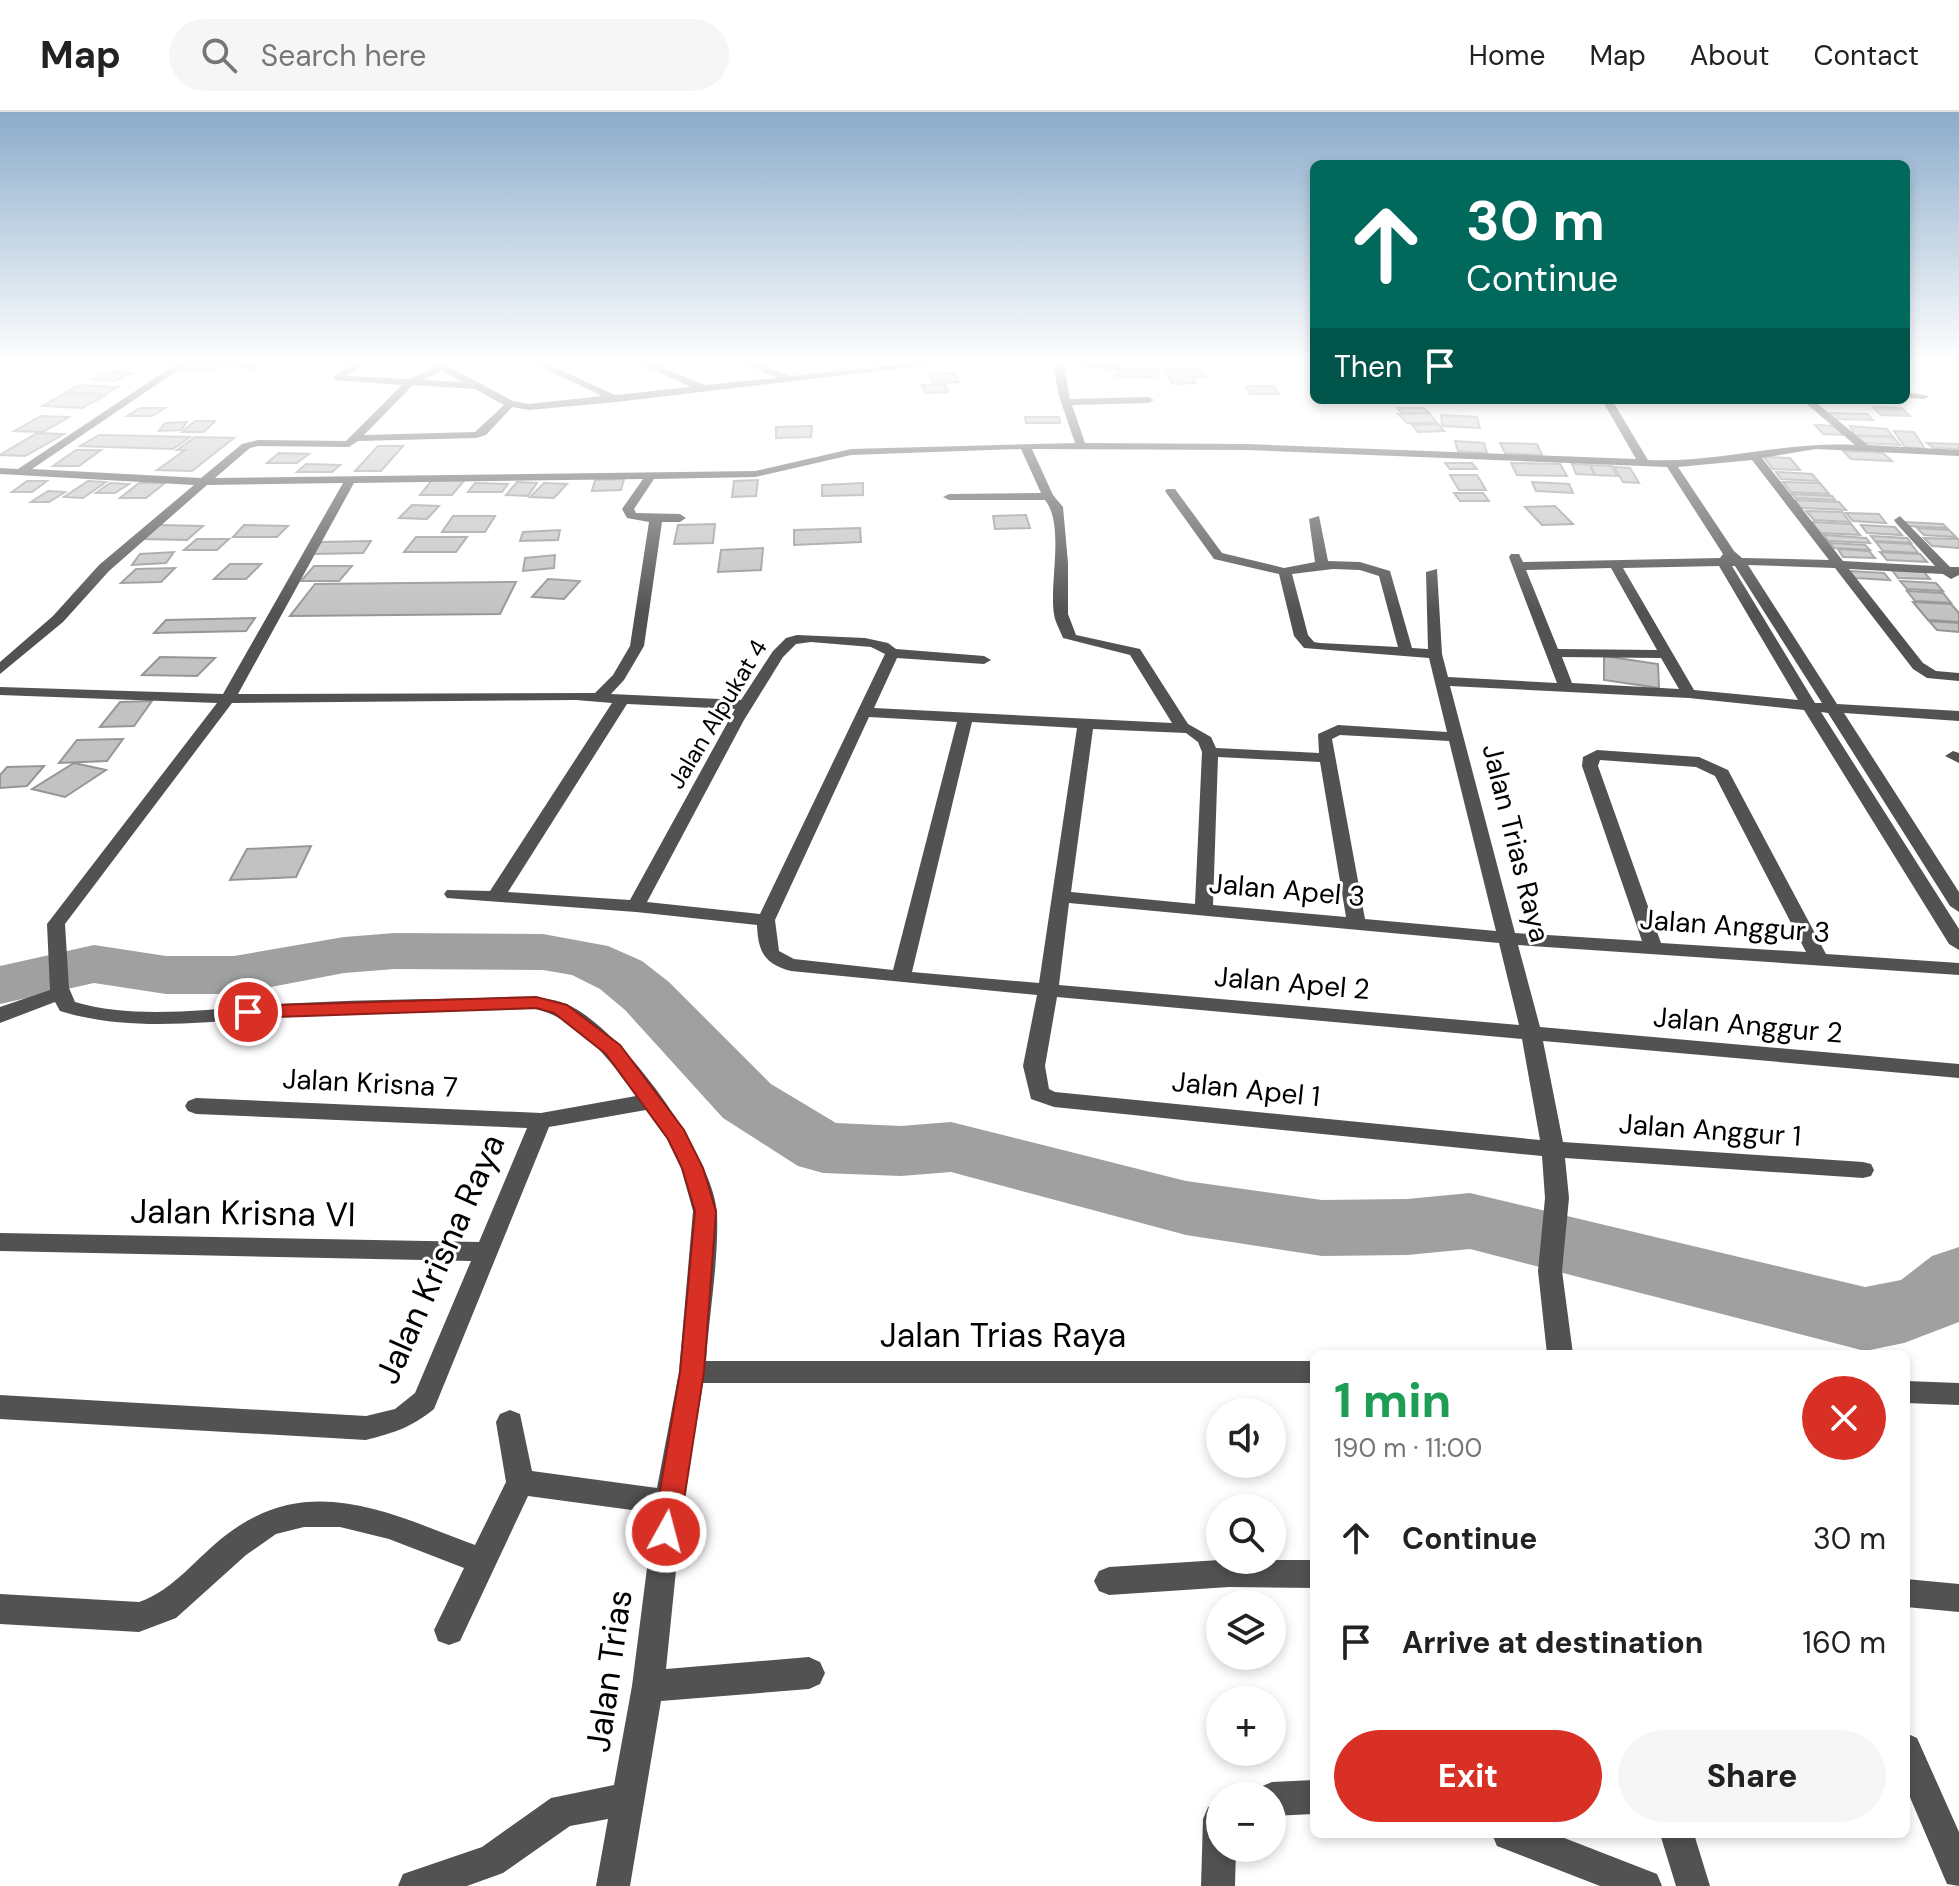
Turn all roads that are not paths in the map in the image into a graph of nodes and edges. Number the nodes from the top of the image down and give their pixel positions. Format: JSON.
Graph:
{"nodes":[{"id":1,"x":1025,"y":446,"type":"edge"},
{"id":2,"x":58,"y":447,"type":"edge"},
{"id":3,"x":249,"y":447,"type":"edge"},
{"id":4,"x":1002,"y":447,"type":"edge"},
{"id":5,"x":1335,"y":447,"type":"edge"},
{"id":6,"x":1634,"y":447,"type":"edge"},
{"id":7,"x":1812,"y":447,"type":"edge"},
{"id":8,"x":1854,"y":447,"type":"edge"},
{"id":9,"x":1864,"y":447,"type":"joint"},
{"id":10,"x":1959,"y":453,"type":"edge"},
{"id":11,"x":1755,"y":457,"type":"junction"},
{"id":12,"x":1644,"y":463,"type":"junction"},
{"id":13,"x":1671,"y":464,"type":"junction"},
{"id":14,"x":0,"y":471,"type":"edge"},
{"id":15,"x":20,"y":472,"type":"junction"},
{"id":16,"x":651,"y":475,"type":"junction"},
{"id":17,"x":350,"y":481,"type":"junction"},
{"id":18,"x":204,"y":482,"type":"junction"},
{"id":19,"x":1171,"y":491,"type":"dead end"},
{"id":20,"x":1048,"y":496,"type":"junction"},
{"id":21,"x":949,"y":497,"type":"dead end"},
{"id":22,"x":656,"y":518,"type":"junction"},
{"id":23,"x":680,"y":518,"type":"dead end"},
{"id":24,"x":1315,"y":519,"type":"dead end"},
{"id":25,"x":1900,"y":520,"type":"dead end"},
{"id":26,"x":1731,"y":560,"type":"junction"},
{"id":27,"x":1839,"y":564,"type":"junction"},
{"id":28,"x":1322,"y":566,"type":"junction"},
{"id":29,"x":1616,"y":566,"type":"junction"},
{"id":30,"x":1953,"y":570,"type":"edge"},
{"id":31,"x":1285,"y":572,"type":"junction"},
{"id":32,"x":1432,"y":572,"type":"dead end"},
{"id":33,"x":1959,"y":584,"type":"edge"},
{"id":34,"x":1406,"y":652,"type":"junction"},
{"id":35,"x":892,"y":653,"type":"junction"},
{"id":36,"x":1554,"y":653,"type":"junction"},
{"id":37,"x":1435,"y":654,"type":"junction"},
{"id":38,"x":1666,"y":654,"type":"junction"},
{"id":39,"x":984,"y":660,"type":"dead end"},
{"id":40,"x":0,"y":670,"type":"edge"},
{"id":41,"x":1959,"y":677,"type":"edge"},
{"id":42,"x":1442,"y":681,"type":"junction"},
{"id":43,"x":1566,"y":687,"type":"junction"},
{"id":44,"x":0,"y":691,"type":"edge"},
{"id":45,"x":1689,"y":694,"type":"junction"},
{"id":46,"x":600,"y":696,"type":"junction"},
{"id":47,"x":228,"y":699,"type":"junction"},
{"id":48,"x":622,"y":699,"type":"junction"},
{"id":49,"x":1817,"y":703,"type":"junction"},
{"id":50,"x":745,"y":705,"type":"junction"},
{"id":51,"x":1959,"y":706,"type":"edge"},
{"id":52,"x":862,"y":712,"type":"junction"},
{"id":53,"x":1959,"y":716,"type":"edge"},
{"id":54,"x":966,"y":717,"type":"junction"},
{"id":55,"x":1086,"y":722,"type":"junction"},
{"id":56,"x":1183,"y":728,"type":"junction"},
{"id":57,"x":1456,"y":737,"type":"junction"},
{"id":58,"x":1210,"y":752,"type":"junction"},
{"id":59,"x":1327,"y":758,"type":"junction"},
{"id":60,"x":453,"y":894,"type":"dead end"},
{"id":61,"x":497,"y":895,"type":"junction"},
{"id":62,"x":1061,"y":897,"type":"junction"},
{"id":63,"x":636,"y":906,"type":"junction"},
{"id":64,"x":1959,"y":906,"type":"edge"},
{"id":65,"x":1204,"y":911,"type":"junction"},
{"id":66,"x":766,"y":920,"type":"junction"},
{"id":67,"x":1356,"y":924,"type":"junction"},
{"id":68,"x":1507,"y":938,"type":"junction"},
{"id":69,"x":1959,"y":944,"type":"edge"},
{"id":70,"x":1654,"y":949,"type":"junction"},
{"id":71,"x":1820,"y":961,"type":"junction"},
{"id":72,"x":1959,"y":969,"type":"edge"},
{"id":73,"x":901,"y":977,"type":"junction"},
{"id":74,"x":1048,"y":989,"type":"junction"},
{"id":75,"x":60,"y":990,"type":"junction"},
{"id":76,"x":0,"y":1016,"type":"edge"},
{"id":77,"x":1531,"y":1033,"type":"junction"},
{"id":78,"x":1959,"y":1071,"type":"edge"},
{"id":79,"x":651,"y":1101,"type":"junction"},
{"id":80,"x":196,"y":1106,"type":"dead end"},
{"id":81,"x":541,"y":1121,"type":"junction"},
{"id":82,"x":1553,"y":1149,"type":"junction"},
{"id":83,"x":1863,"y":1170,"type":"dead end"},
{"id":84,"x":0,"y":1242,"type":"edge"},
{"id":85,"x":484,"y":1252,"type":"junction"},
{"id":86,"x":1560,"y":1350,"type":"edge"},
{"id":87,"x":692,"y":1372,"type":"junction"},
{"id":88,"x":1310,"y":1372,"type":"edge"},
{"id":89,"x":1910,"y":1392,"type":"edge"},
{"id":90,"x":1959,"y":1394,"type":"edge"},
{"id":91,"x":0,"y":1407,"type":"edge"},
{"id":92,"x":510,"y":1422,"type":"dead end"},
{"id":93,"x":520,"y":1482,"type":"junction"},
{"id":94,"x":669,"y":1502,"type":"junction"},
{"id":95,"x":482,"y":1561,"type":"junction"},
{"id":96,"x":1310,"y":1574,"type":"edge"},
{"id":97,"x":1109,"y":1581,"type":"dead end"},
{"id":98,"x":1910,"y":1593,"type":"edge"},
{"id":99,"x":1959,"y":1598,"type":"edge"},
{"id":100,"x":0,"y":1609,"type":"edge"},
{"id":101,"x":449,"y":1630,"type":"dead end"},
{"id":102,"x":809,"y":1673,"type":"dead end"},
{"id":103,"x":648,"y":1686,"type":"junction"},
{"id":104,"x":1910,"y":1758,"type":"edge"},
{"id":105,"x":1310,"y":1797,"type":"edge"},
{"id":106,"x":1286,"y":1798,"type":"edge"},
{"id":107,"x":628,"y":1799,"type":"junction"},
{"id":108,"x":1519,"y":1838,"type":"edge"},
{"id":109,"x":1678,"y":1838,"type":"edge"},
{"id":110,"x":1219,"y":1862,"type":"edge"},
{"id":111,"x":1959,"y":1872,"type":"edge"},
{"id":112,"x":415,"y":1886,"type":"edge"},
{"id":113,"x":613,"y":1886,"type":"edge"},
{"id":114,"x":1218,"y":1886,"type":"edge"},
{"id":115,"x":1645,"y":1886,"type":"edge"},
{"id":116,"x":1693,"y":1886,"type":"edge"}],
"edges":[{"from":1,"to":20,"type":"street"},
{"from":2,"to":15,"type":"street"},
{"from":3,"to":18,"type":"street"},
{"from":4,"to":16,"type":"street"},
{"from":5,"to":12,"type":"street"},
{"from":6,"to":12,"type":"street"},
{"from":7,"to":11,"type":"street"},
{"from":8,"to":9,"type":"street"},
{"from":9,"to":10,"type":"street"},
{"from":11,"to":13,"type":"street"},
{"from":11,"to":27,"type":"street"},
{"from":12,"to":13,"type":"street"},
{"from":13,"to":26,"type":"street"},
{"from":14,"to":15,"type":"street"},
{"from":15,"to":18,"type":"street"},
{"from":16,"to":17,"type":"street"},
{"from":16,"to":22,"type":"street"},
{"from":17,"to":18,"type":"street"},
{"from":17,"to":47,"type":"street"},
{"from":18,"to":40,"type":"street"},
{"from":19,"to":31,"type":"street"},
{"from":20,"to":21,"type":"street"},
{"from":20,"to":56,"type":"street"},
{"from":22,"to":23,"type":"street"},
{"from":22,"to":46,"type":"street"},
{"from":24,"to":28,"type":"street"},
{"from":25,"to":30,"type":"street"},
{"from":26,"to":27,"type":"street"},
{"from":26,"to":29,"type":"street"},
{"from":26,"to":49,"type":"street"},
{"from":26,"to":49,"type":"street"},
{"from":27,"to":30,"type":"street"},
{"from":27,"to":41,"type":"street"},
{"from":28,"to":31,"type":"street"},
{"from":28,"to":34,"type":"street"},
{"from":29,"to":36,"type":"street"},
{"from":29,"to":38,"type":"street"},
{"from":30,"to":33,"type":"street"},
{"from":31,"to":34,"type":"street"},
{"from":32,"to":37,"type":"street","name":"Jalan Trias Raya"},
{"from":34,"to":37,"type":"street"},
{"from":35,"to":39,"type":"street"},
{"from":35,"to":50,"type":"street","name":"Jalan Alpukat 4"},
{"from":35,"to":52,"type":"street"},
{"from":36,"to":38,"type":"street"},
{"from":36,"to":43,"type":"street"},
{"from":37,"to":42,"type":"street","name":"Jalan Trias Raya"},
{"from":38,"to":45,"type":"street"},
{"from":42,"to":43,"type":"street"},
{"from":42,"to":57,"type":"street","name":"Jalan Trias Raya"},
{"from":43,"to":45,"type":"street"},
{"from":44,"to":47,"type":"street"},
{"from":45,"to":49,"type":"street"},
{"from":46,"to":47,"type":"street"},
{"from":46,"to":48,"type":"street"},
{"from":47,"to":75,"type":"street"},
{"from":48,"to":50,"type":"street"},
{"from":48,"to":61,"type":"street"},
{"from":49,"to":51,"type":"street"},
{"from":49,"to":53,"type":"street"},
{"from":49,"to":64,"type":"street"},
{"from":49,"to":69,"type":"street"},
{"from":50,"to":63,"type":"street","name":"Jalan Alpukat 4"},
{"from":52,"to":54,"type":"street"},
{"from":52,"to":66,"type":"street"},
{"from":54,"to":55,"type":"street"},
{"from":54,"to":73,"type":"street"},
{"from":55,"to":56,"type":"street"},
{"from":55,"to":62,"type":"street"},
{"from":56,"to":58,"type":"street"},
{"from":57,"to":59,"type":"street"},
{"from":57,"to":68,"type":"street","name":"Jalan Trias Raya"},
{"from":58,"to":59,"type":"street"},
{"from":58,"to":65,"type":"street"},
{"from":59,"to":67,"type":"street"},
{"from":60,"to":61,"type":"street"},
{"from":61,"to":63,"type":"street"},
{"from":62,"to":65,"type":"street","name":"Jalan Apel 3"},
{"from":62,"to":74,"type":"street"},
{"from":63,"to":66,"type":"street"},
{"from":65,"to":67,"type":"street","name":"Jalan Apel 3"},
{"from":66,"to":73,"type":"street","name":"Jalan Apel 2"},
{"from":67,"to":68,"type":"street","name":"Jalan Apel 3"},
{"from":68,"to":70,"type":"street","name":"Jalan Anggur 3"},
{"from":68,"to":77,"type":"street","name":"Jalan Trias Raya"},
{"from":70,"to":71,"type":"street","name":"Jalan Anggur 3"},
{"from":70,"to":71,"type":"street"},
{"from":71,"to":72,"type":"street","name":"Jalan Anggur 3"},
{"from":73,"to":74,"type":"street","name":"Jalan Apel 2"},
{"from":74,"to":77,"type":"street","name":"Jalan Apel 2"},
{"from":74,"to":82,"type":"street","name":"Jalan Apel 1"},
{"from":75,"to":76,"type":"street"},
{"from":75,"to":79,"type":"street","name":"Jalan Trias"},
{"from":77,"to":78,"type":"street","name":"Jalan Anggur 2"},
{"from":77,"to":82,"type":"street","name":"Jalan Trias Raya"},
{"from":79,"to":81,"type":"street","name":"Jalan Krisna Raya"},
{"from":79,"to":87,"type":"street","name":"Jalan Trias"},
{"from":80,"to":81,"type":"street","name":"Jalan Krisna 7"},
{"from":81,"to":85,"type":"street","name":"Jalan Krisna Raya"},
{"from":82,"to":83,"type":"street","name":"Jalan Anggur 1"},
{"from":82,"to":86,"type":"street","name":"Jalan Trias Raya"},
{"from":84,"to":85,"type":"street","name":"Jalan Krisna VI"},
{"from":85,"to":91,"type":"street","name":"Jalan Krisna Raya"},
{"from":87,"to":88,"type":"street","name":"Jalan Trias Raya"},
{"from":87,"to":94,"type":"street","name":"Jalan Trias"},
{"from":89,"to":90,"type":"street"},
{"from":92,"to":93,"type":"street"},
{"from":93,"to":94,"type":"street"},
{"from":93,"to":95,"type":"street"},
{"from":94,"to":103,"type":"street","name":"Jalan Trias"},
{"from":95,"to":100,"type":"street"},
{"from":95,"to":101,"type":"street"},
{"from":96,"to":97,"type":"street"},
{"from":98,"to":99,"type":"street"},
{"from":102,"to":103,"type":"street"},
{"from":103,"to":107,"type":"street","name":"Jalan Trias"},
{"from":104,"to":111,"type":"street"},
{"from":105,"to":106,"type":"street"},
{"from":107,"to":112,"type":"street"},
{"from":107,"to":113,"type":"street","name":"Jalan Trias"},
{"from":108,"to":115,"type":"street"},
{"from":109,"to":116,"type":"street"},
{"from":110,"to":114,"type":"street"}]}
